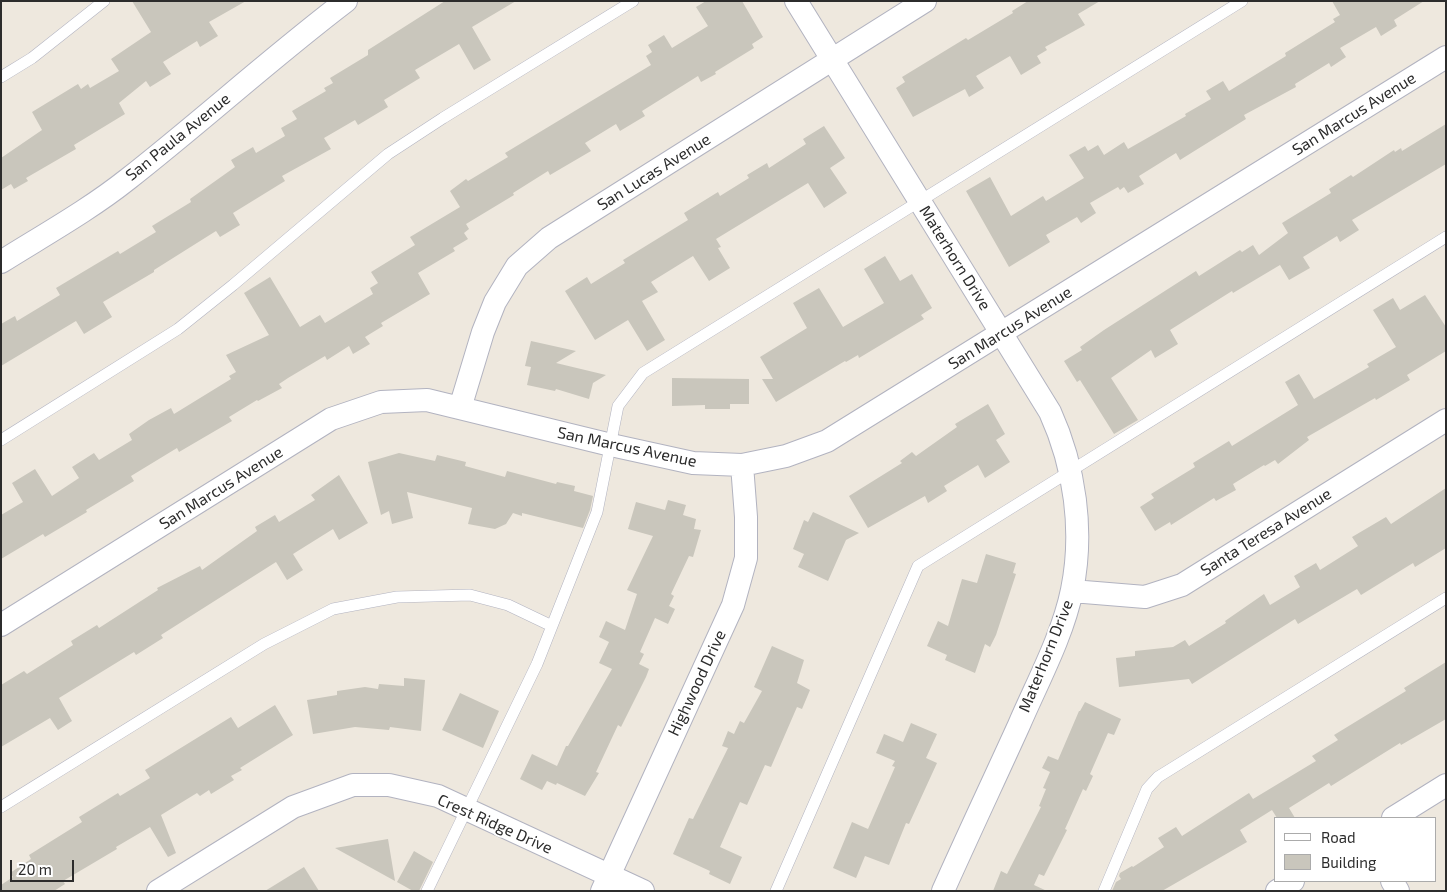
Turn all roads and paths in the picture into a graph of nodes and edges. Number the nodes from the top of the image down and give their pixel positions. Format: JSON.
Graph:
{"nodes":[{"id":1,"x":104,"y":1,"type":"edge"},
{"id":2,"x":346,"y":1,"type":"edge"},
{"id":3,"x":634,"y":1,"type":"edge"},
{"id":4,"x":796,"y":1,"type":"edge"},
{"id":5,"x":926,"y":1,"type":"edge"},
{"id":6,"x":1242,"y":1,"type":"edge"},
{"id":7,"x":1446,"y":57,"type":"edge"},
{"id":8,"x":832,"y":59,"type":"junction"},
{"id":9,"x":1,"y":77,"type":"edge"},
{"id":10,"x":920,"y":201,"type":"junction"},
{"id":11,"x":1446,"y":237,"type":"edge"},
{"id":12,"x":1,"y":262,"type":"edge"},
{"id":13,"x":1002,"y":333,"type":"junction"},
{"id":14,"x":460,"y":408,"type":"junction"},
{"id":15,"x":1446,"y":420,"type":"edge"},
{"id":16,"x":1,"y":440,"type":"edge"},
{"id":17,"x":611,"y":445,"type":"junction"},
{"id":18,"x":742,"y":465,"type":"junction"},
{"id":19,"x":1071,"y":471,"type":"junction"},
{"id":20,"x":1072,"y":591,"type":"junction"},
{"id":21,"x":1446,"y":598,"type":"edge"},
{"id":22,"x":1,"y":625,"type":"edge"},
{"id":23,"x":552,"y":626,"type":"junction"},
{"id":24,"x":1446,"y":786,"type":"edge"},
{"id":25,"x":1,"y":807,"type":"edge"},
{"id":26,"x":467,"y":809,"type":"junction"},
{"id":27,"x":1395,"y":817,"type":"edge"},
{"id":28,"x":1291,"y":882,"type":"edge"},
{"id":29,"x":605,"y":883,"type":"edge"},
{"id":30,"x":158,"y":891,"type":"edge"},
{"id":31,"x":427,"y":891,"type":"edge"},
{"id":32,"x":643,"y":891,"type":"edge"},
{"id":33,"x":776,"y":891,"type":"edge"},
{"id":34,"x":943,"y":891,"type":"edge"},
{"id":35,"x":1104,"y":891,"type":"edge"},
{"id":36,"x":1277,"y":891,"type":"edge"}],
"edges":[{"from":1,"to":9,"type":"lane"},
{"from":2,"to":12,"type":"street","name":"San Paula Avenue"},
{"from":3,"to":16,"type":"lane"},
{"from":4,"to":8,"type":"street","name":"Materhorn Drive"},
{"from":5,"to":8,"type":"street","name":"San Lucas Avenue"},
{"from":6,"to":10,"type":"lane"},
{"from":7,"to":13,"type":"street","name":"San Marcus Avenue"},
{"from":8,"to":10,"type":"street","name":"Materhorn Drive"},
{"from":8,"to":14,"type":"street","name":"San Lucas Avenue"},
{"from":10,"to":13,"type":"street","name":"Materhorn Drive"},
{"from":10,"to":17,"type":"lane"},
{"from":11,"to":19,"type":"lane"},
{"from":13,"to":18,"type":"street","name":"San Marcus Avenue"},
{"from":13,"to":19,"type":"street","name":"Materhorn Drive"},
{"from":14,"to":17,"type":"street","name":"San Marcus Avenue"},
{"from":14,"to":22,"type":"street","name":"San Marcus Avenue"},
{"from":15,"to":20,"type":"street","name":"Santa Teresa Avenue"},
{"from":17,"to":18,"type":"street","name":"San Marcus Avenue"},
{"from":17,"to":23,"type":"lane"},
{"from":18,"to":29,"type":"street","name":"Highwood Drive"},
{"from":19,"to":20,"type":"street","name":"Materhorn Drive"},
{"from":19,"to":33,"type":"lane"},
{"from":20,"to":34,"type":"street","name":"Materhorn Drive"},
{"from":21,"to":35,"type":"lane"},
{"from":23,"to":25,"type":"lane"},
{"from":23,"to":26,"type":"lane"},
{"from":24,"to":27,"type":"street"},
{"from":26,"to":29,"type":"street","name":"Crest Ridge Drive"},
{"from":26,"to":30,"type":"street","name":"Crest Ridge Drive"},
{"from":26,"to":31,"type":"lane"},
{"from":28,"to":36,"type":"street"},
{"from":29,"to":32,"type":"street","name":"Crest Ridge Drive"}]}
